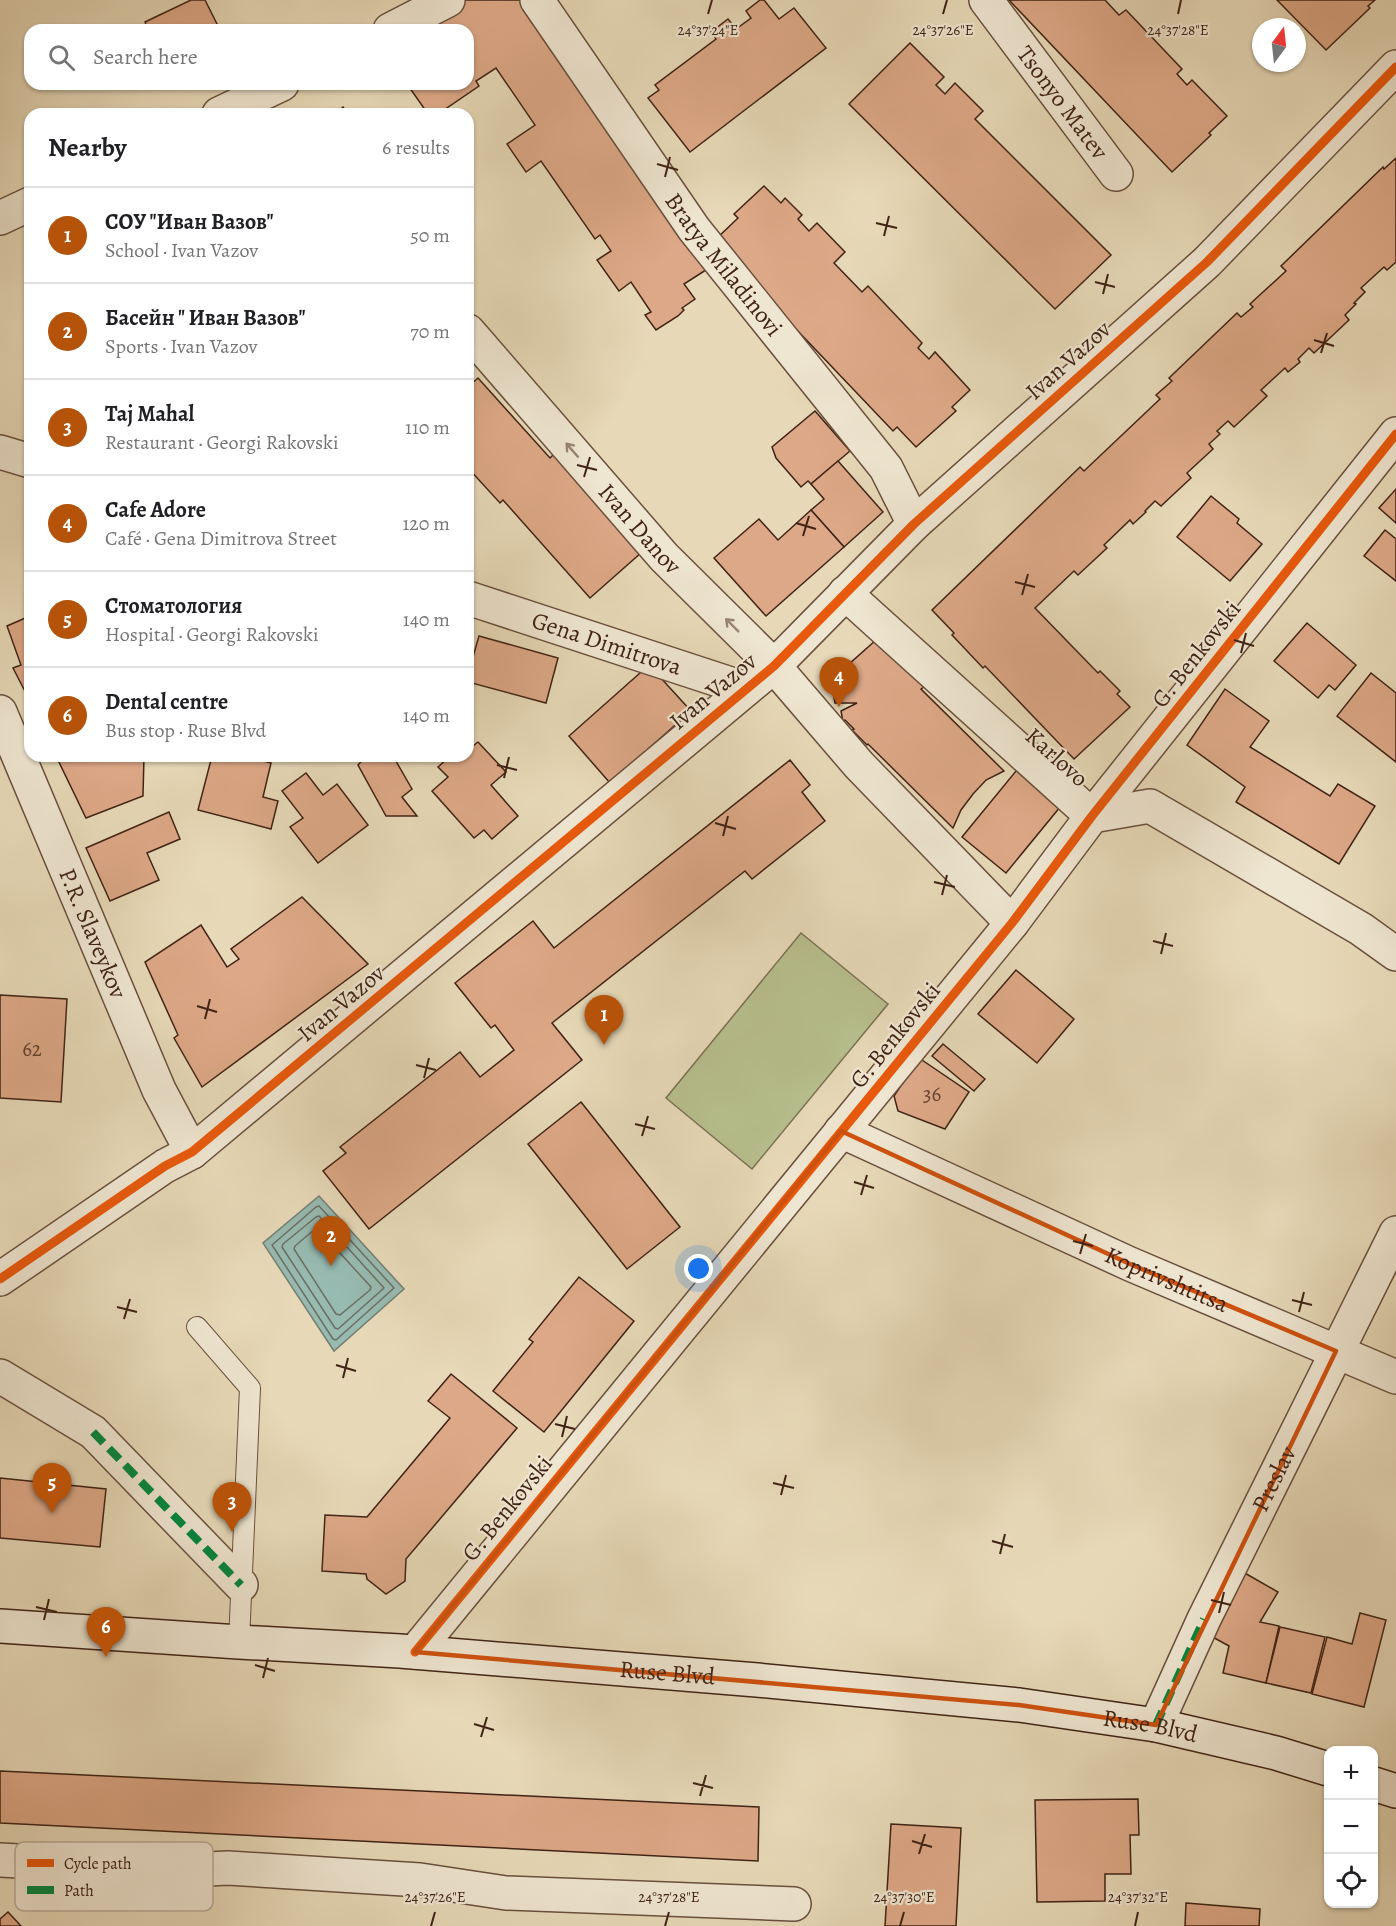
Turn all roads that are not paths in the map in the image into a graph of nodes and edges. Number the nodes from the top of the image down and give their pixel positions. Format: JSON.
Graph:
{"nodes":[{"id":1,"x":448,"y":0,"type":"edge"},
{"id":2,"x":537,"y":0,"type":"edge"},
{"id":3,"x":986,"y":0,"type":"edge"},
{"id":4,"x":402,"y":24,"type":"edge"},
{"id":5,"x":1396,"y":68,"type":"edge"},
{"id":6,"x":273,"y":97,"type":"edge"},
{"id":7,"x":238,"y":108,"type":"edge"},
{"id":8,"x":1116,"y":174,"type":"dead end"},
{"id":9,"x":24,"y":207,"type":"edge"},
{"id":10,"x":0,"y":218,"type":"edge"},
{"id":11,"x":474,"y":338,"type":"edge"},
{"id":12,"x":1396,"y":434,"type":"edge"},
{"id":13,"x":0,"y":452,"type":"edge"},
{"id":14,"x":24,"y":459,"type":"edge"},
{"id":15,"x":914,"y":524,"type":"junction"},
{"id":16,"x":844,"y":594,"type":"junction"},
{"id":17,"x":474,"y":600,"type":"edge"},
{"id":18,"x":774,"y":666,"type":"junction"},
{"id":19,"x":746,"y":689,"type":"junction"},
{"id":20,"x":0,"y":712,"type":"edge"},
{"id":21,"x":1092,"y":816,"type":"junction"},
{"id":22,"x":1012,"y":923,"type":"junction"},
{"id":23,"x":1396,"y":954,"type":"edge"},
{"id":24,"x":841,"y":1131,"type":"junction"},
{"id":25,"x":192,"y":1152,"type":"junction"},
{"id":26,"x":1396,"y":1233,"type":"edge"},
{"id":27,"x":0,"y":1279,"type":"edge"},
{"id":28,"x":197,"y":1327,"type":"dead end"},
{"id":29,"x":1336,"y":1351,"type":"junction"},
{"id":30,"x":0,"y":1376,"type":"edge"},
{"id":31,"x":1396,"y":1377,"type":"edge"},
{"id":32,"x":241,"y":1585,"type":"junction"},
{"id":33,"x":0,"y":1626,"type":"edge"},
{"id":34,"x":239,"y":1642,"type":"junction"},
{"id":35,"x":415,"y":1652,"type":"junction"},
{"id":36,"x":1156,"y":1725,"type":"junction"},
{"id":37,"x":1324,"y":1767,"type":"edge"},
{"id":38,"x":1378,"y":1785,"type":"edge"},
{"id":39,"x":1396,"y":1791,"type":"edge"},
{"id":40,"x":0,"y":1860,"type":"edge"},
{"id":41,"x":15,"y":1861,"type":"edge"},
{"id":42,"x":213,"y":1869,"type":"edge"},
{"id":43,"x":794,"y":1904,"type":"dead end"}],
"edges":[{"from":1,"to":4,"type":"street"},
{"from":2,"to":15,"type":"street","name":"Bratya Miladinovi"},
{"from":3,"to":8,"type":"street","name":"Tsonyo Matev"},
{"from":5,"to":15,"type":"street","name":"Ivan Vazov"},
{"from":6,"to":7,"type":"street"},
{"from":9,"to":10,"type":"street"},
{"from":18,"to":11,"type":"street","name":"Ivan Danov","one_way":true},
{"from":12,"to":21,"type":"street","name":"G. Benkovski"},
{"from":13,"to":14,"type":"street"},
{"from":15,"to":16,"type":"street","name":"Ivan Vazov"},
{"from":16,"to":18,"type":"street","name":"Ivan Vazov"},
{"from":16,"to":21,"type":"street","name":"Karlovo"},
{"from":17,"to":19,"type":"street","name":"Gena Dimitrova"},
{"from":18,"to":19,"type":"street","name":"Ivan Vazov"},
{"from":18,"to":22,"type":"street","name":"Ivan Danov"},
{"from":19,"to":25,"type":"street","name":"Ivan Vazov"},
{"from":20,"to":25,"type":"street","name":"P.R. Slaveykov"},
{"from":21,"to":22,"type":"street","name":"G. Benkovski"},
{"from":21,"to":23,"type":"street","name":"Karlovo"},
{"from":22,"to":24,"type":"street","name":"G. Benkovski"},
{"from":24,"to":29,"type":"street","name":"Koprivshtitsa"},
{"from":24,"to":35,"type":"street","name":"G. Benkovski"},
{"from":25,"to":27,"type":"street","name":"Ivan Vazov"},
{"from":26,"to":29,"type":"street","name":"Preslav"},
{"from":28,"to":32,"type":"lane"},
{"from":29,"to":31,"type":"street","name":"Koprivshtitsa"},
{"from":29,"to":36,"type":"street","name":"Preslav"},
{"from":30,"to":32,"type":"street"},
{"from":32,"to":34,"type":"lane"},
{"from":33,"to":34,"type":"street","name":"Ruse Blvd"},
{"from":34,"to":35,"type":"street","name":"Ruse Blvd"},
{"from":35,"to":36,"type":"street","name":"Ruse Blvd"},
{"from":36,"to":37,"type":"street","name":"Ruse Blvd"},
{"from":38,"to":39,"type":"street"},
{"from":40,"to":41,"type":"street"},
{"from":42,"to":43,"type":"street"}]}
